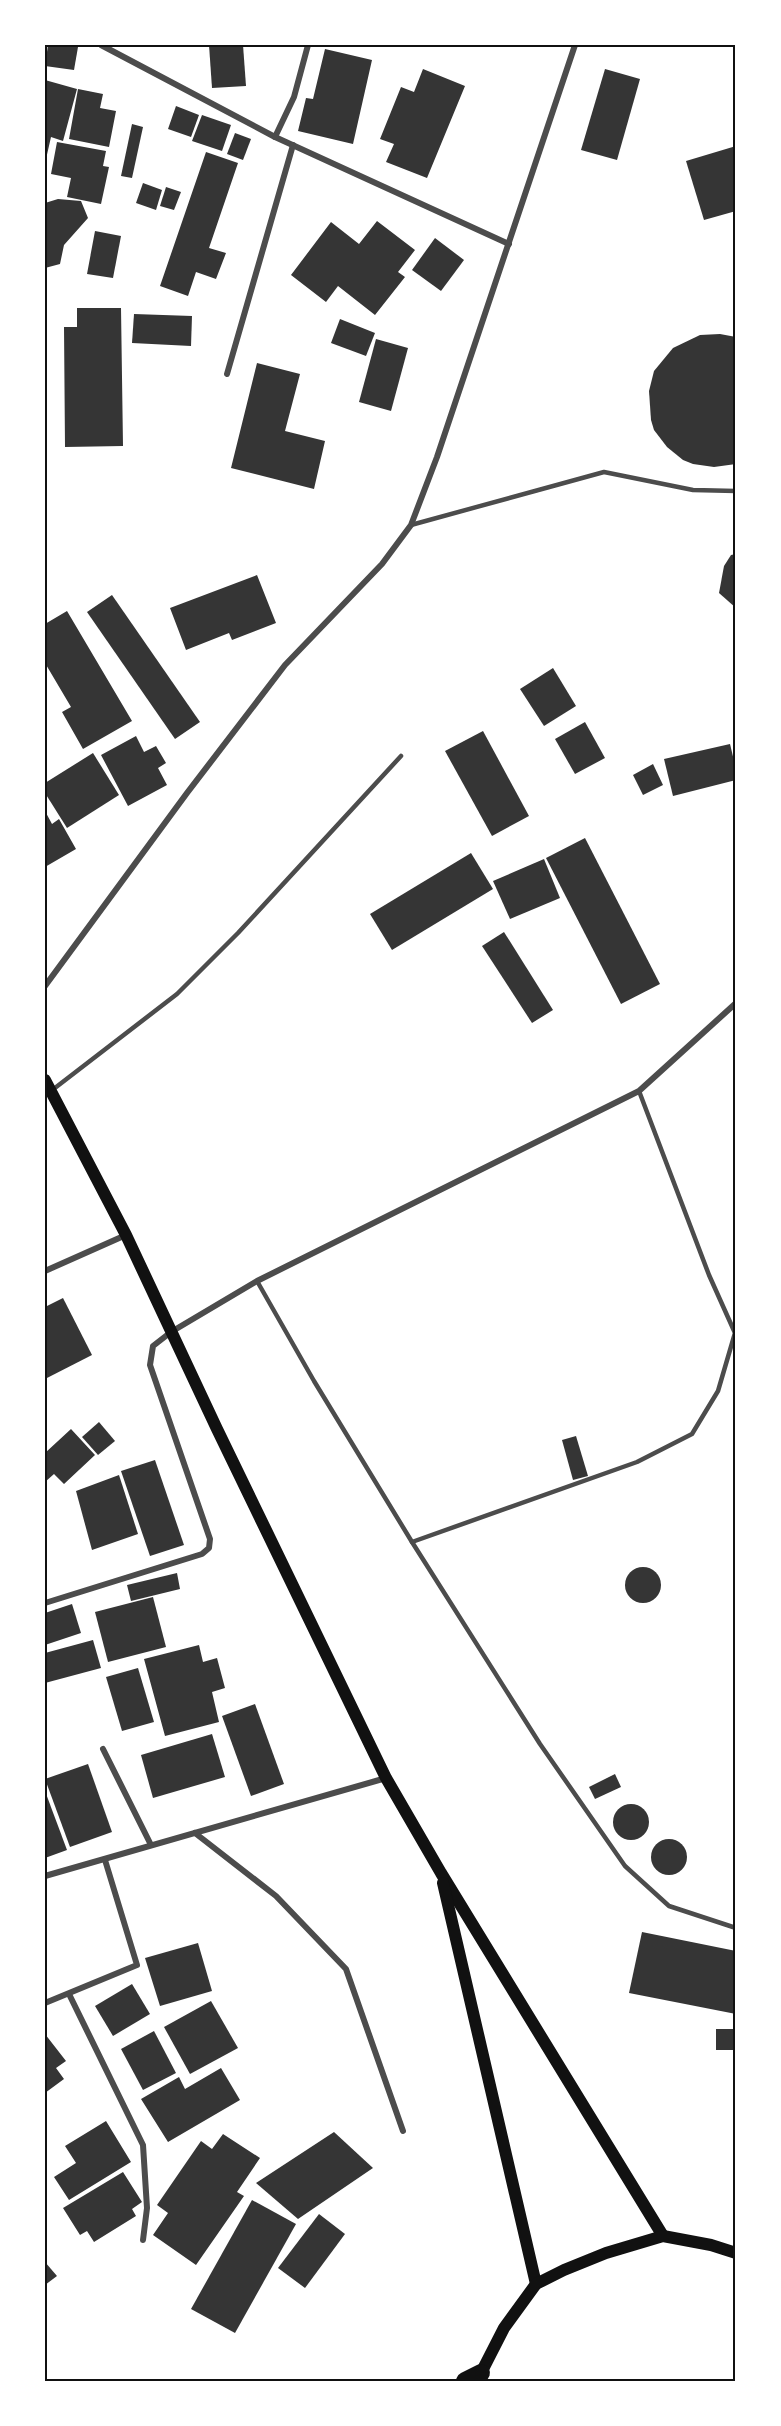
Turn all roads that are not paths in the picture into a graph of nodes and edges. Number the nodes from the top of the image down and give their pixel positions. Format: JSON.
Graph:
{"nodes":[{"id":1,"x":101,"y":45,"type":"edge"},
{"id":2,"x":308,"y":45,"type":"edge"},
{"id":3,"x":576,"y":45,"type":"edge"},
{"id":4,"x":275,"y":137,"type":"junction"},
{"id":5,"x":293,"y":145,"type":"junction"},
{"id":6,"x":509,"y":244,"type":"junction"},
{"id":7,"x":227,"y":374,"type":"dead end"},
{"id":8,"x":736,"y":491,"type":"edge"},
{"id":9,"x":411,"y":525,"type":"junction"},
{"id":10,"x":401,"y":756,"type":"dead end"},
{"id":11,"x":45,"y":986,"type":"edge"},
{"id":12,"x":736,"y":1003,"type":"edge"},
{"id":13,"x":48,"y":1086,"type":"edge"},
{"id":14,"x":639,"y":1091,"type":"junction"},
{"id":15,"x":126,"y":1235,"type":"junction"},
{"id":16,"x":45,"y":1271,"type":"edge"},
{"id":17,"x":257,"y":1281,"type":"junction"},
{"id":18,"x":171,"y":1332,"type":"junction"},
{"id":19,"x":412,"y":1542,"type":"junction"},
{"id":20,"x":45,"y":1603,"type":"edge"},
{"id":21,"x":103,"y":1749,"type":"dead end"},
{"id":22,"x":386,"y":1778,"type":"junction"},
{"id":23,"x":195,"y":1833,"type":"junction"},
{"id":24,"x":151,"y":1845,"type":"junction"},
{"id":25,"x":105,"y":1860,"type":"junction"},
{"id":26,"x":441,"y":1874,"type":"junction"},
{"id":27,"x":45,"y":1876,"type":"edge"},
{"id":28,"x":736,"y":1928,"type":"edge"},
{"id":29,"x":69,"y":1994,"type":"junction"},
{"id":30,"x":45,"y":2003,"type":"edge"},
{"id":31,"x":403,"y":2132,"type":"dead end"},
{"id":32,"x":663,"y":2236,"type":"junction"},
{"id":33,"x":143,"y":2240,"type":"dead end"},
{"id":34,"x":736,"y":2253,"type":"edge"},
{"id":35,"x":536,"y":2284,"type":"junction"},
{"id":36,"x":476,"y":2378,"type":"edge"}],
"edges":[{"from":1,"to":4,"type":"street"},
{"from":2,"to":4,"type":"street"},
{"from":3,"to":6,"type":"street"},
{"from":4,"to":5,"type":"street"},
{"from":5,"to":6,"type":"street"},
{"from":5,"to":7,"type":"street"},
{"from":6,"to":9,"type":"street"},
{"from":8,"to":9,"type":"lane"},
{"from":9,"to":11,"type":"street"},
{"from":10,"to":13,"type":"lane"},
{"from":12,"to":14,"type":"street"},
{"from":13,"to":15,"type":"main road"},
{"from":14,"to":17,"type":"street"},
{"from":14,"to":19,"type":"lane"},
{"from":15,"to":16,"type":"street"},
{"from":15,"to":18,"type":"main road"},
{"from":17,"to":18,"type":"street"},
{"from":17,"to":19,"type":"lane"},
{"from":18,"to":20,"type":"street"},
{"from":18,"to":22,"type":"main road"},
{"from":19,"to":28,"type":"lane"},
{"from":21,"to":24,"type":"street"},
{"from":22,"to":23,"type":"street"},
{"from":22,"to":26,"type":"main road"},
{"from":23,"to":24,"type":"street"},
{"from":23,"to":31,"type":"street"},
{"from":24,"to":25,"type":"street"},
{"from":25,"to":27,"type":"street"},
{"from":25,"to":29,"type":"street"},
{"from":26,"to":32,"type":"main road"},
{"from":26,"to":35,"type":"main road"},
{"from":29,"to":30,"type":"street"},
{"from":29,"to":33,"type":"street"},
{"from":32,"to":34,"type":"main road"},
{"from":32,"to":35,"type":"main road"},
{"from":35,"to":36,"type":"main road"}]}
